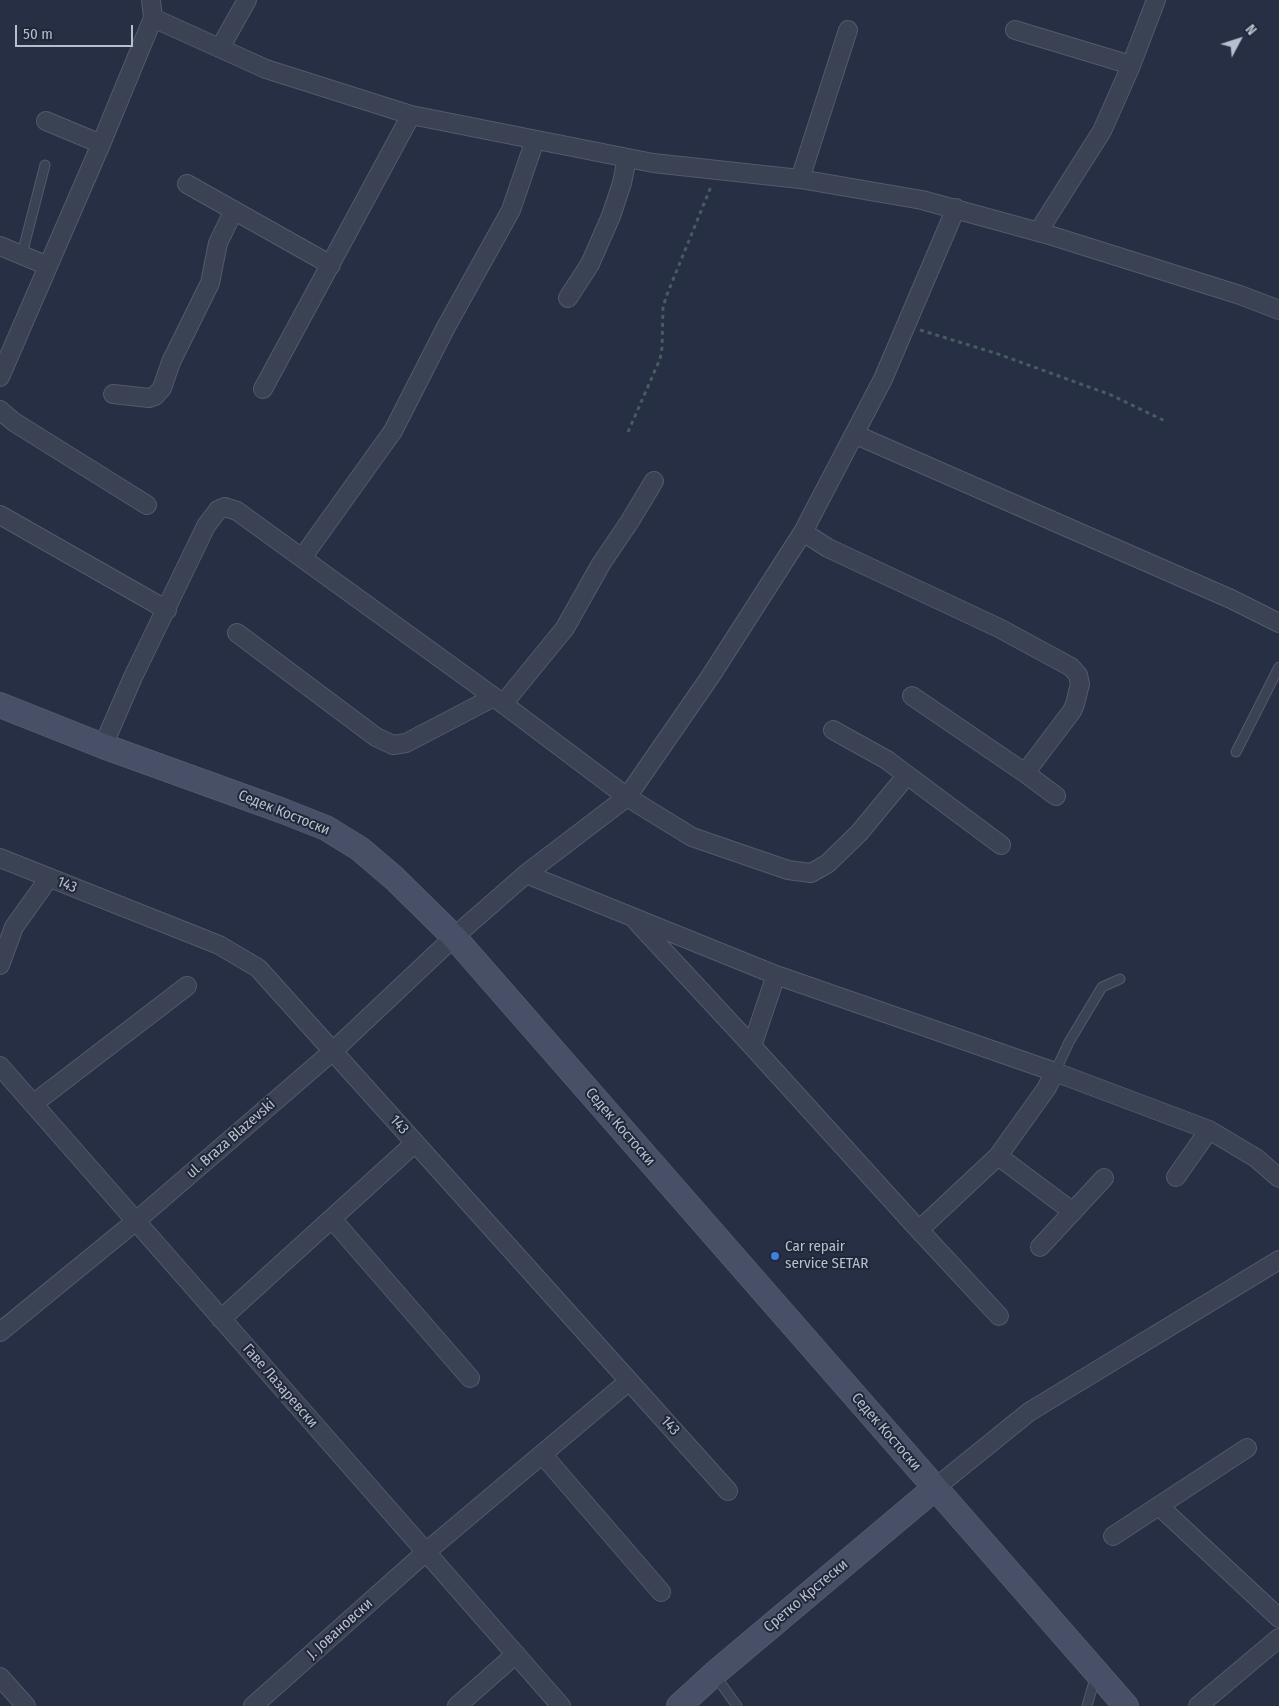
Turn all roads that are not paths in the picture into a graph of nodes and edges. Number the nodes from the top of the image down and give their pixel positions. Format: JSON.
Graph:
{"nodes":[{"id":1,"x":151,"y":0,"type":"edge"},
{"id":2,"x":247,"y":0,"type":"edge"},
{"id":3,"x":1156,"y":0,"type":"edge"},
{"id":4,"x":153,"y":18,"type":"junction"},
{"id":5,"x":848,"y":30,"type":"dead end"},
{"id":6,"x":1015,"y":30,"type":"dead end"},
{"id":7,"x":220,"y":48,"type":"junction"},
{"id":8,"x":1131,"y":65,"type":"junction"},
{"id":9,"x":411,"y":115,"type":"junction"},
{"id":10,"x":46,"y":121,"type":"dead end"},
{"id":11,"x":535,"y":140,"type":"junction"},
{"id":12,"x":101,"y":144,"type":"junction"},
{"id":13,"x":627,"y":158,"type":"junction"},
{"id":14,"x":45,"y":165,"type":"dead end"},
{"id":15,"x":800,"y":179,"type":"junction"},
{"id":16,"x":187,"y":184,"type":"dead end"},
{"id":17,"x":956,"y":208,"type":"junction"},
{"id":18,"x":234,"y":210,"type":"junction"},
{"id":19,"x":1038,"y":232,"type":"junction"},
{"id":20,"x":0,"y":246,"type":"edge"},
{"id":21,"x":22,"y":254,"type":"junction"},
{"id":22,"x":331,"y":264,"type":"junction"},
{"id":23,"x":48,"y":266,"type":"junction"},
{"id":24,"x":568,"y":298,"type":"dead end"},
{"id":25,"x":1279,"y":310,"type":"edge"},
{"id":26,"x":0,"y":377,"type":"edge"},
{"id":27,"x":263,"y":388,"type":"dead end"},
{"id":28,"x":113,"y":394,"type":"dead end"},
{"id":29,"x":0,"y":410,"type":"edge"},
{"id":30,"x":854,"y":434,"type":"junction"},
{"id":31,"x":654,"y":481,"type":"dead end"},
{"id":32,"x":147,"y":505,"type":"dead end"},
{"id":33,"x":0,"y":515,"type":"edge"},
{"id":34,"x":803,"y":532,"type":"junction"},
{"id":35,"x":302,"y":558,"type":"junction"},
{"id":36,"x":166,"y":610,"type":"junction"},
{"id":37,"x":1279,"y":623,"type":"edge"},
{"id":38,"x":236,"y":633,"type":"dead end"},
{"id":39,"x":1279,"y":668,"type":"edge"},
{"id":40,"x":912,"y":696,"type":"dead end"},
{"id":41,"x":498,"y":700,"type":"junction"},
{"id":42,"x":0,"y":705,"type":"edge"},
{"id":43,"x":832,"y":730,"type":"dead end"},
{"id":44,"x":103,"y":746,"type":"junction"},
{"id":45,"x":1236,"y":752,"type":"dead end"},
{"id":46,"x":1025,"y":773,"type":"junction"},
{"id":47,"x":907,"y":775,"type":"junction"},
{"id":48,"x":1056,"y":796,"type":"dead end"},
{"id":49,"x":626,"y":797,"type":"junction"},
{"id":50,"x":1001,"y":845,"type":"dead end"},
{"id":51,"x":0,"y":858,"type":"edge"},
{"id":52,"x":526,"y":874,"type":"junction"},
{"id":53,"x":49,"y":878,"type":"junction"},
{"id":54,"x":631,"y":916,"type":"junction"},
{"id":55,"x":7,"y":923,"type":"edge"},
{"id":56,"x":454,"y":937,"type":"junction"},
{"id":57,"x":686,"y":938,"type":"junction"},
{"id":58,"x":669,"y":955,"type":"junction"},
{"id":59,"x":0,"y":964,"type":"edge"},
{"id":60,"x":776,"y":975,"type":"junction"},
{"id":61,"x":1120,"y":979,"type":"dead end"},
{"id":62,"x":187,"y":986,"type":"dead end"},
{"id":63,"x":752,"y":1046,"type":"junction"},
{"id":64,"x":333,"y":1051,"type":"junction"},
{"id":65,"x":0,"y":1066,"type":"edge"},
{"id":66,"x":1055,"y":1072,"type":"junction"},
{"id":67,"x":33,"y":1104,"type":"junction"},
{"id":68,"x":1209,"y":1130,"type":"junction"},
{"id":69,"x":415,"y":1143,"type":"junction"},
{"id":70,"x":998,"y":1156,"type":"junction"},
{"id":71,"x":1176,"y":1177,"type":"dead end"},
{"id":72,"x":1104,"y":1178,"type":"dead end"},
{"id":73,"x":1279,"y":1178,"type":"edge"},
{"id":74,"x":1073,"y":1212,"type":"junction"},
{"id":75,"x":332,"y":1219,"type":"junction"},
{"id":76,"x":136,"y":1221,"type":"junction"},
{"id":77,"x":919,"y":1230,"type":"junction"},
{"id":78,"x":1040,"y":1247,"type":"dead end"},
{"id":79,"x":1279,"y":1260,"type":"edge"},
{"id":80,"x":999,"y":1316,"type":"dead end"},
{"id":81,"x":221,"y":1319,"type":"junction"},
{"id":82,"x":0,"y":1332,"type":"edge"},
{"id":83,"x":470,"y":1378,"type":"dead end"},
{"id":84,"x":629,"y":1381,"type":"junction"},
{"id":85,"x":1247,"y":1448,"type":"dead end"},
{"id":86,"x":542,"y":1454,"type":"junction"},
{"id":87,"x":935,"y":1488,"type":"junction"},
{"id":88,"x":728,"y":1490,"type":"dead end"},
{"id":89,"x":1159,"y":1506,"type":"junction"},
{"id":90,"x":1113,"y":1536,"type":"dead end"},
{"id":91,"x":426,"y":1552,"type":"junction"},
{"id":92,"x":661,"y":1592,"type":"dead end"},
{"id":93,"x":1279,"y":1618,"type":"edge"},
{"id":94,"x":1279,"y":1638,"type":"edge"},
{"id":95,"x":516,"y":1654,"type":"junction"},
{"id":96,"x":1097,"y":1673,"type":"junction"},
{"id":97,"x":714,"y":1674,"type":"junction"},
{"id":98,"x":0,"y":1677,"type":"edge"},
{"id":99,"x":261,"y":1704,"type":"edge"},
{"id":100,"x":26,"y":1706,"type":"edge"},
{"id":101,"x":457,"y":1706,"type":"edge"},
{"id":102,"x":561,"y":1706,"type":"edge"},
{"id":103,"x":679,"y":1706,"type":"edge"},
{"id":104,"x":737,"y":1706,"type":"edge"},
{"id":105,"x":1087,"y":1706,"type":"edge"},
{"id":106,"x":1126,"y":1706,"type":"edge"},
{"id":107,"x":1198,"y":1706,"type":"edge"}],
"edges":[{"from":1,"to":4,"type":"street"},
{"from":2,"to":7,"type":"street"},
{"from":3,"to":8,"type":"street"},
{"from":4,"to":7,"type":"street"},
{"from":4,"to":12,"type":"street"},
{"from":5,"to":15,"type":"street"},
{"from":6,"to":8,"type":"street"},
{"from":7,"to":9,"type":"street"},
{"from":8,"to":19,"type":"street"},
{"from":9,"to":11,"type":"street"},
{"from":9,"to":22,"type":"street"},
{"from":10,"to":12,"type":"street"},
{"from":11,"to":13,"type":"street"},
{"from":11,"to":35,"type":"street"},
{"from":12,"to":23,"type":"street"},
{"from":13,"to":15,"type":"street"},
{"from":13,"to":24,"type":"street"},
{"from":14,"to":21,"type":"lane"},
{"from":15,"to":17,"type":"street"},
{"from":16,"to":18,"type":"street"},
{"from":17,"to":19,"type":"street"},
{"from":17,"to":30,"type":"street","name":"ul. Braza Blazevski"},
{"from":18,"to":22,"type":"street"},
{"from":18,"to":28,"type":"street"},
{"from":19,"to":25,"type":"street"},
{"from":20,"to":21,"type":"street"},
{"from":21,"to":23,"type":"street"},
{"from":22,"to":27,"type":"street"},
{"from":23,"to":26,"type":"street"},
{"from":29,"to":32,"type":"street"},
{"from":30,"to":34,"type":"street","name":"ul. Braza Blazevski"},
{"from":30,"to":37,"type":"street"},
{"from":31,"to":41,"type":"street"},
{"from":33,"to":36,"type":"street"},
{"from":34,"to":46,"type":"street"},
{"from":34,"to":49,"type":"street","name":"ul. Braza Blazevski"},
{"from":35,"to":36,"type":"street"},
{"from":35,"to":41,"type":"street"},
{"from":36,"to":44,"type":"street"},
{"from":38,"to":41,"type":"street"},
{"from":39,"to":45,"type":"lane"},
{"from":40,"to":46,"type":"street"},
{"from":41,"to":49,"type":"street"},
{"from":42,"to":44,"type":"main road","name":"Седек Костоски"},
{"from":43,"to":47,"type":"street"},
{"from":44,"to":56,"type":"main road","name":"Седек Костоски"},
{"from":46,"to":48,"type":"street"},
{"from":47,"to":49,"type":"street"},
{"from":47,"to":50,"type":"street"},
{"from":49,"to":52,"type":"street","name":"ul. Braza Blazevski"},
{"from":51,"to":53,"type":"street","name":"143"},
{"from":52,"to":54,"type":"street"},
{"from":52,"to":56,"type":"street","name":"ul. Braza Blazevski"},
{"from":53,"to":55,"type":"street"},
{"from":53,"to":64,"type":"street","name":"143"},
{"from":54,"to":57,"type":"street"},
{"from":54,"to":58,"type":"street"},
{"from":55,"to":59,"type":"street"},
{"from":56,"to":64,"type":"street","name":"ul. Braza Blazevski"},
{"from":56,"to":87,"type":"main road","name":"Седек Костоски"},
{"from":57,"to":58,"type":"street"},
{"from":57,"to":60,"type":"street"},
{"from":58,"to":63,"type":"street"},
{"from":60,"to":63,"type":"street"},
{"from":60,"to":66,"type":"street"},
{"from":61,"to":66,"type":"lane"},
{"from":62,"to":67,"type":"street"},
{"from":63,"to":77,"type":"street"},
{"from":64,"to":69,"type":"street","name":"143"},
{"from":64,"to":76,"type":"street","name":"ul. Braza Blazevski"},
{"from":65,"to":67,"type":"street","name":"Гаве Лазаревски"},
{"from":66,"to":68,"type":"street"},
{"from":66,"to":70,"type":"street"},
{"from":67,"to":76,"type":"street","name":"Гаве Лазаревски"},
{"from":68,"to":71,"type":"street"},
{"from":68,"to":73,"type":"street"},
{"from":69,"to":75,"type":"street"},
{"from":69,"to":84,"type":"street","name":"143"},
{"from":70,"to":74,"type":"street"},
{"from":70,"to":77,"type":"street"},
{"from":72,"to":74,"type":"street"},
{"from":74,"to":78,"type":"street"},
{"from":75,"to":81,"type":"street"},
{"from":75,"to":83,"type":"street"},
{"from":76,"to":81,"type":"street","name":"Гаве Лазаревски"},
{"from":76,"to":82,"type":"street","name":"ul. Braza Blazevski"},
{"from":77,"to":80,"type":"street"},
{"from":79,"to":87,"type":"street"},
{"from":81,"to":91,"type":"street","name":"Гаве Лазаревски"},
{"from":84,"to":86,"type":"street","name":"Ј. Јовановски"},
{"from":84,"to":88,"type":"street","name":"143"},
{"from":85,"to":89,"type":"street"},
{"from":86,"to":91,"type":"street","name":"Ј. Јовановски"},
{"from":86,"to":92,"type":"street"},
{"from":87,"to":96,"type":"main road","name":"Седек Костоски"},
{"from":87,"to":97,"type":"main road","name":"Сретко Крстески"},
{"from":89,"to":90,"type":"street"},
{"from":89,"to":93,"type":"street"},
{"from":91,"to":95,"type":"street","name":"Гаве Лазаревски"},
{"from":91,"to":99,"type":"street","name":"Ј. Јовановски"},
{"from":94,"to":107,"type":"street"},
{"from":95,"to":101,"type":"street"},
{"from":95,"to":102,"type":"street","name":"Гаве Лазаревски"},
{"from":96,"to":105,"type":"lane"},
{"from":96,"to":106,"type":"main road","name":"Седек Костоски"},
{"from":97,"to":103,"type":"main road","name":"Сретко Крстески"},
{"from":97,"to":104,"type":"lane"},
{"from":98,"to":100,"type":"street"}]}
